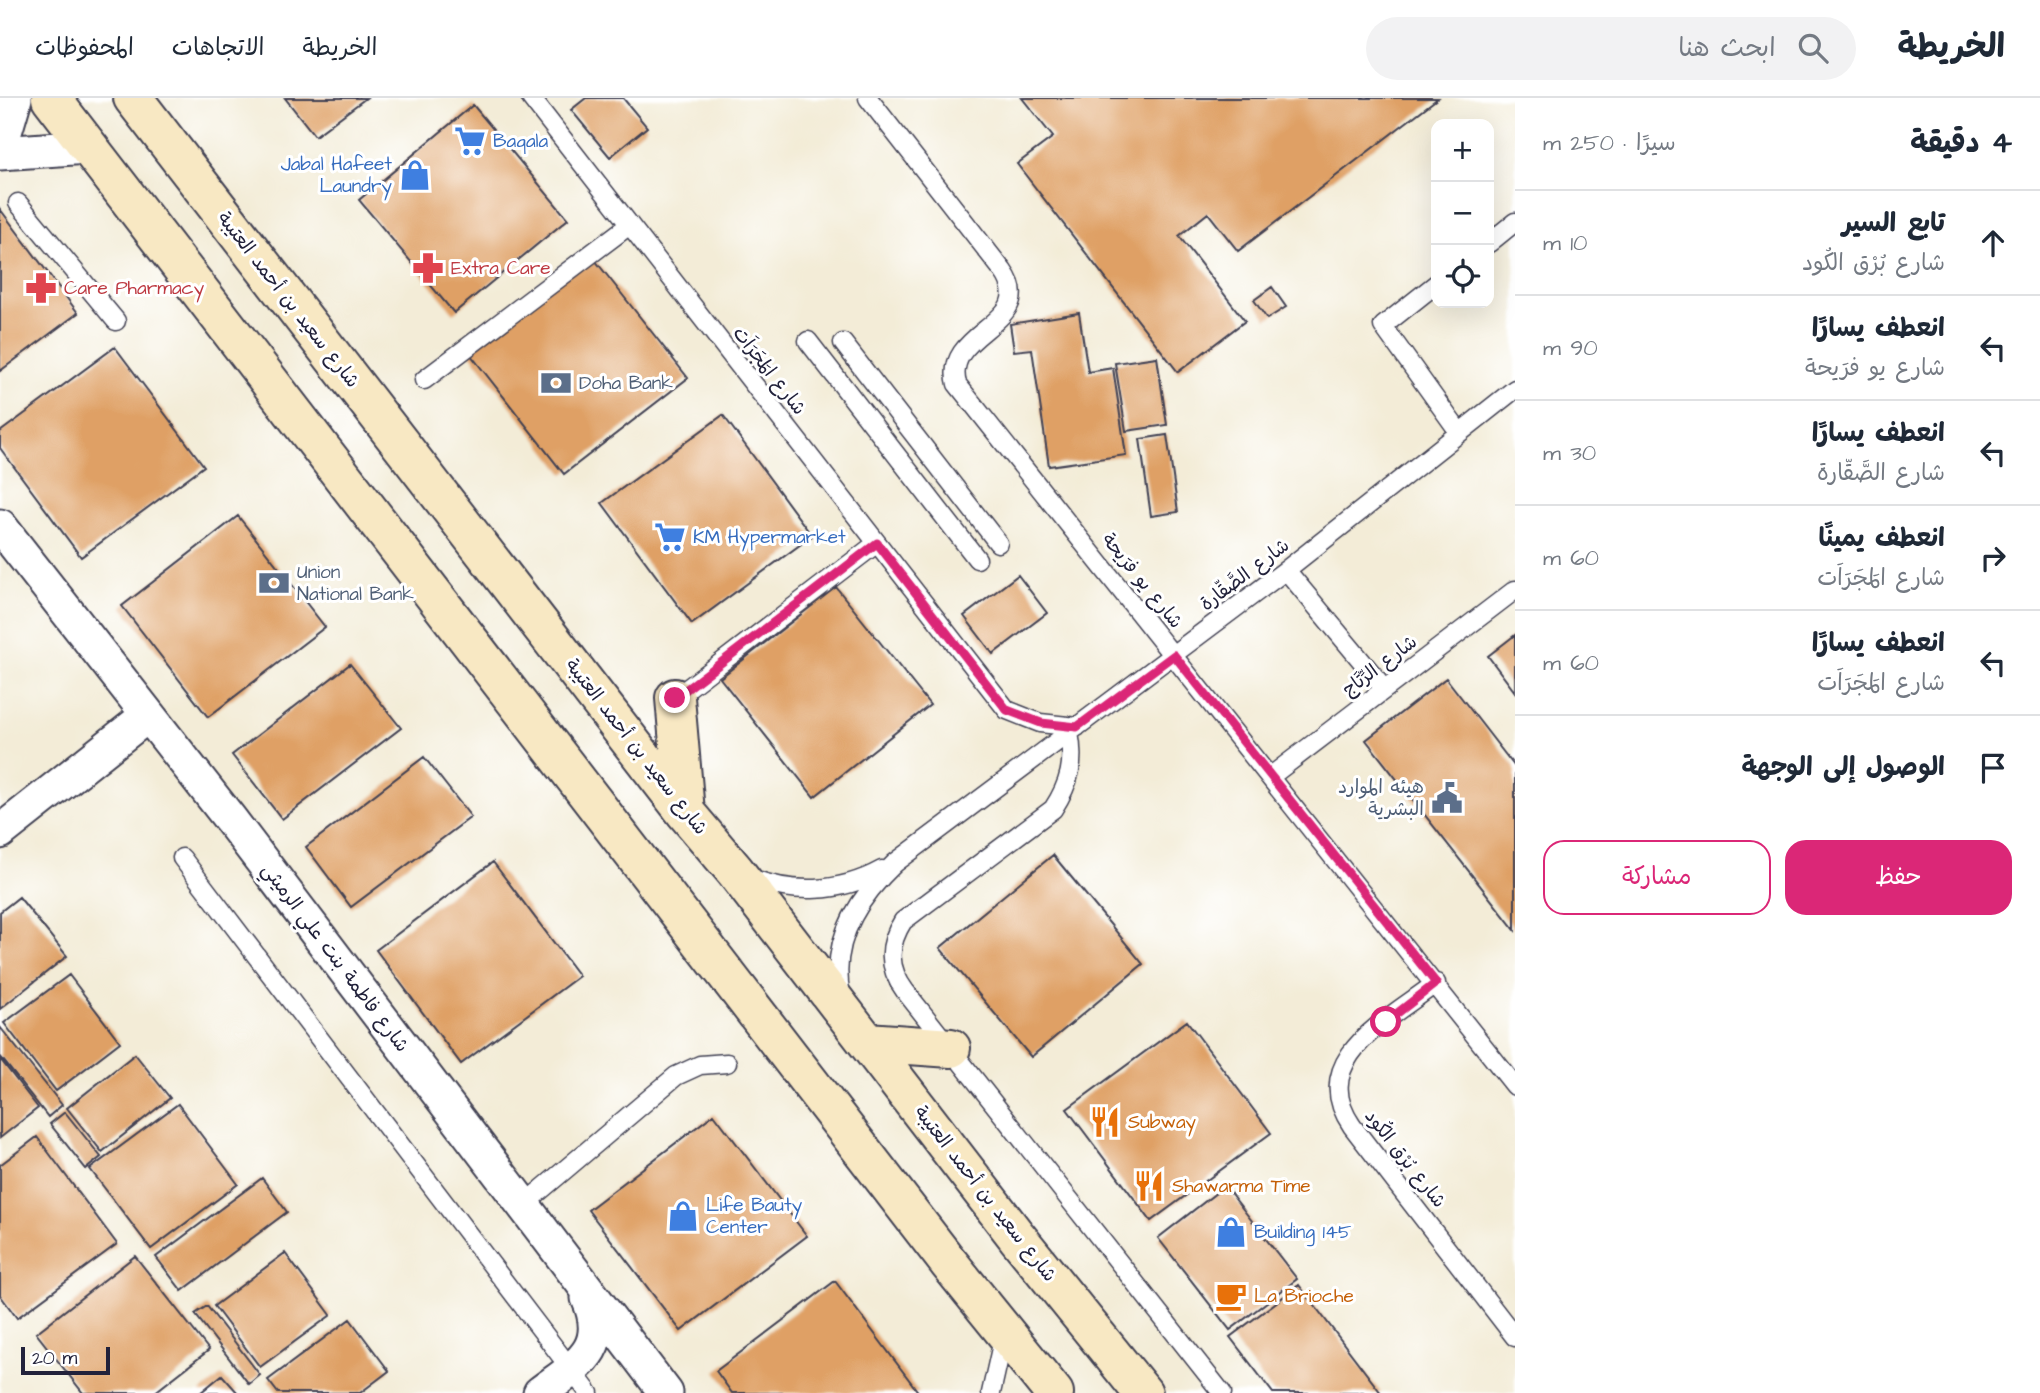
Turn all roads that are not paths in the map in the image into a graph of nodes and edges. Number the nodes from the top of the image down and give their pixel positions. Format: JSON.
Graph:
{"nodes":[{"id":1,"x":15,"y":98,"type":"edge"},
{"id":2,"x":51,"y":98,"type":"edge"},
{"id":3,"x":133,"y":98,"type":"edge"},
{"id":4,"x":531,"y":98,"type":"edge"},
{"id":5,"x":868,"y":98,"type":"edge"},
{"id":6,"x":88,"y":147,"type":"junction"},
{"id":7,"x":0,"y":151,"type":"edge"},
{"id":8,"x":18,"y":203,"type":"dead end"},
{"id":9,"x":1515,"y":222,"type":"edge"},
{"id":10,"x":628,"y":226,"type":"junction"},
{"id":11,"x":1494,"y":239,"type":"edge"},
{"id":12,"x":1431,"y":288,"type":"edge"},
{"id":13,"x":116,"y":321,"type":"dead end"},
{"id":14,"x":808,"y":341,"type":"dead end"},
{"id":15,"x":843,"y":343,"type":"dead end"},
{"id":16,"x":424,"y":380,"type":"dead end"},
{"id":17,"x":1515,"y":390,"type":"edge"},
{"id":18,"x":1459,"y":432,"type":"junction"},
{"id":19,"x":0,"y":526,"type":"edge"},
{"id":20,"x":877,"y":543,"type":"junction"},
{"id":21,"x":999,"y":543,"type":"dead end"},
{"id":22,"x":977,"y":559,"type":"dead end"},
{"id":23,"x":1286,"y":570,"type":"junction"},
{"id":24,"x":1515,"y":590,"type":"edge"},
{"id":25,"x":1174,"y":655,"type":"junction"},
{"id":26,"x":1384,"y":688,"type":"junction"},
{"id":27,"x":675,"y":698,"type":"joint"},
{"id":28,"x":148,"y":715,"type":"junction"},
{"id":29,"x":1073,"y":730,"type":"junction"},
{"id":30,"x":1271,"y":776,"type":"junction"},
{"id":31,"x":685,"y":812,"type":"junction"},
{"id":32,"x":0,"y":832,"type":"edge"},
{"id":33,"x":182,"y":858,"type":"dead end"},
{"id":34,"x":895,"y":863,"type":"junction"},
{"id":35,"x":734,"y":871,"type":"junction"},
{"id":36,"x":1436,"y":983,"type":"junction"},
{"id":37,"x":856,"y":1028,"type":"junction"},
{"id":38,"x":951,"y":1048,"type":"junction"},
{"id":39,"x":727,"y":1063,"type":"dead end"},
{"id":40,"x":1515,"y":1086,"type":"edge"},
{"id":41,"x":522,"y":1206,"type":"junction"},
{"id":42,"x":583,"y":1286,"type":"junction"},
{"id":43,"x":1005,"y":1331,"type":"junction"},
{"id":44,"x":1515,"y":1337,"type":"edge"},
{"id":45,"x":580,"y":1381,"type":"edge"},
{"id":46,"x":540,"y":1393,"type":"edge"},
{"id":47,"x":666,"y":1393,"type":"edge"},
{"id":48,"x":991,"y":1393,"type":"edge"},
{"id":49,"x":1054,"y":1393,"type":"edge"},
{"id":50,"x":1143,"y":1393,"type":"edge"},
{"id":51,"x":1222,"y":1393,"type":"edge"}],
"edges":[{"from":1,"to":7,"type":"street"},
{"from":2,"to":6,"type":"main road"},
{"from":3,"to":31,"type":"main road","name":"شارع سعيد بن أحمد العتيبة"},
{"from":4,"to":10,"type":"lane","name":"شارع المَجَرَاَت"},
{"from":5,"to":25,"type":"lane","name":"شارع يو فرَيحة"},
{"from":6,"to":7,"type":"street"},
{"from":6,"to":43,"type":"main road"},
{"from":8,"to":13,"type":"lane"},
{"from":9,"to":11,"type":"lane"},
{"from":10,"to":16,"type":"lane"},
{"from":10,"to":20,"type":"lane","name":"شارع المَجَرَاَت"},
{"from":12,"to":18,"type":"lane"},
{"from":14,"to":22,"type":"lane"},
{"from":15,"to":21,"type":"lane"},
{"from":17,"to":18,"type":"lane","name":"شارع الصَّقّارة"},
{"from":18,"to":23,"type":"lane","name":"شارع الصَّقّارة"},
{"from":19,"to":28,"type":"street","name":"شارع فاطمة بنت علي الرميثي"},
{"from":20,"to":27,"type":"lane"},
{"from":20,"to":29,"type":"lane","name":"شارع المَجَرَاَت"},
{"from":23,"to":25,"type":"lane","name":"شارع الصَّقّارة"},
{"from":23,"to":26,"type":"lane"},
{"from":24,"to":26,"type":"lane","name":"شارع الرِّتَاج"},
{"from":25,"to":29,"type":"lane","name":"شارع الصَّقّارة"},
{"from":25,"to":30,"type":"lane","name":"شارع يو فرَيحة"},
{"from":26,"to":30,"type":"lane","name":"شارع الرِّتَاج"},
{"from":27,"to":31,"type":"main road"},
{"from":28,"to":32,"type":"street"},
{"from":28,"to":41,"type":"street","name":"شارع فاطمة بنت علي الرميثي"},
{"from":29,"to":34,"type":"lane","name":"شارع الصَّقّارة"},
{"from":29,"to":38,"type":"lane"},
{"from":30,"to":36,"type":"lane","name":"شارع يو فرَيحة"},
{"from":31,"to":35,"type":"main road","name":"شارع سعيد بن أحمد العتيبة"},
{"from":33,"to":45,"type":"lane"},
{"from":34,"to":35,"type":"lane","name":"شارع الصَّقّارة"},
{"from":34,"to":37,"type":"lane","name":"شارع الصَّقّارة"},
{"from":35,"to":37,"type":"main road","name":"شارع سعيد بن أحمد العتيبة"},
{"from":36,"to":40,"type":"lane","name":"شارع يو فرَيحة"},
{"from":36,"to":44,"type":"lane","name":"شارع بُرْق الكُود"},
{"from":37,"to":38,"type":"main road"},
{"from":37,"to":50,"type":"main road","name":"شارع سعيد بن أحمد العتيبة"},
{"from":38,"to":51,"type":"lane"},
{"from":39,"to":41,"type":"lane"},
{"from":41,"to":42,"type":"street","name":"شارع فاطمة بنت علي الرميثي"},
{"from":42,"to":45,"type":"street"},
{"from":42,"to":47,"type":"street","name":"شارع فاطمة بنت علي الرميثي"},
{"from":43,"to":48,"type":"lane"},
{"from":43,"to":49,"type":"main road"},
{"from":45,"to":46,"type":"street"}]}
